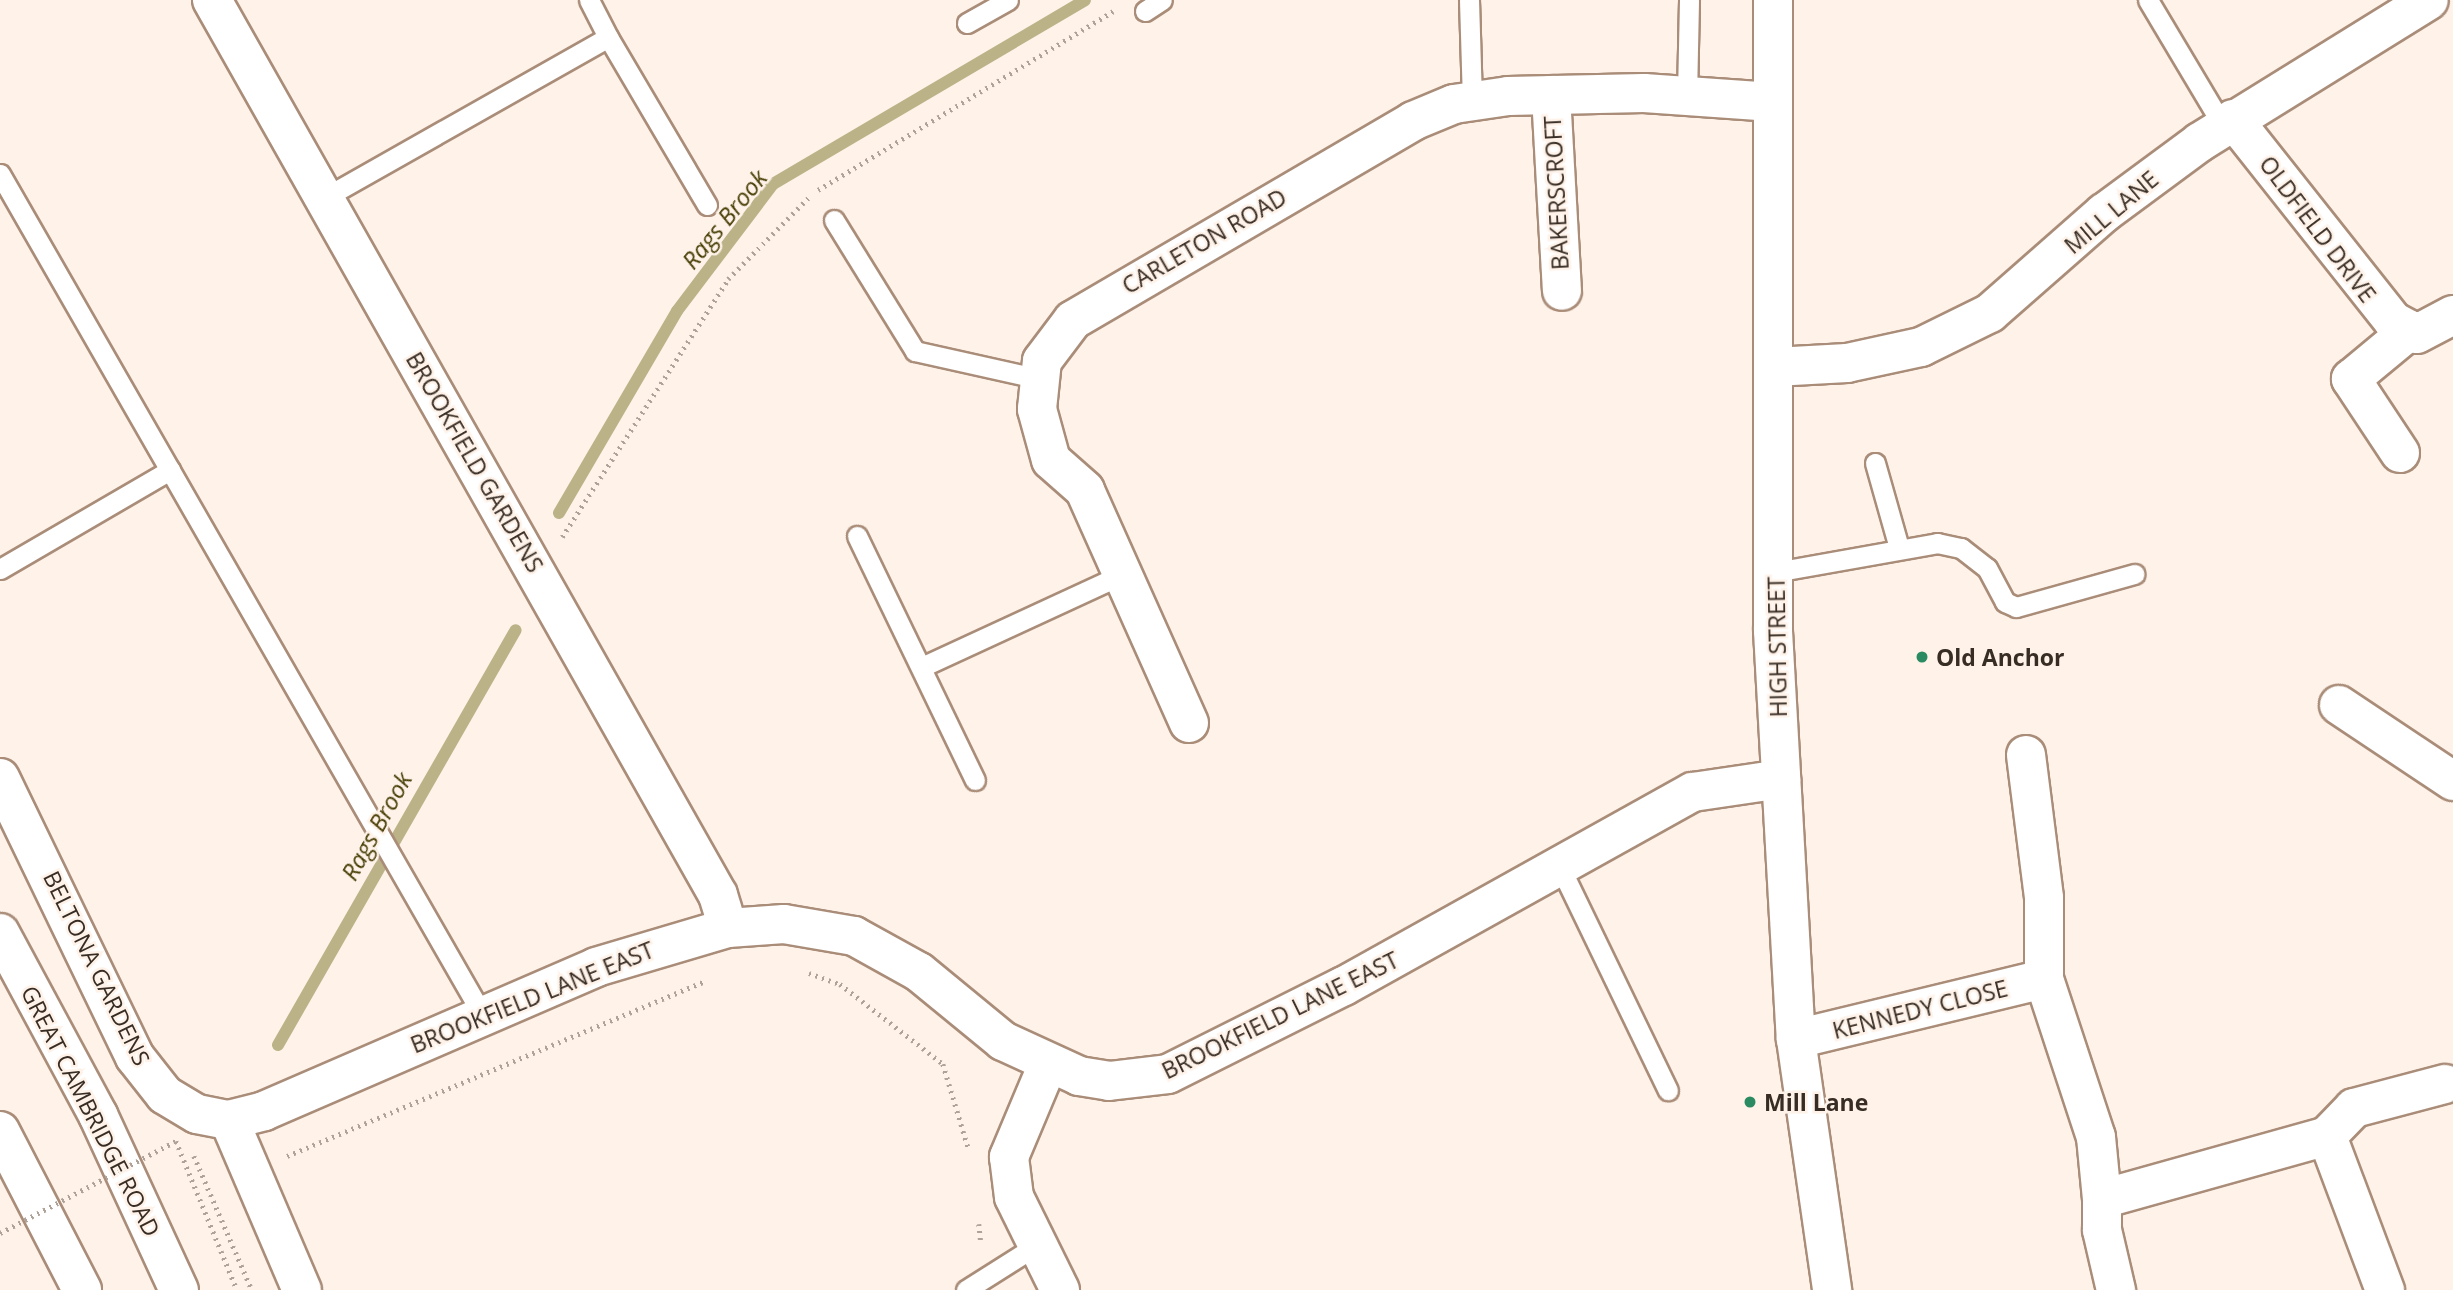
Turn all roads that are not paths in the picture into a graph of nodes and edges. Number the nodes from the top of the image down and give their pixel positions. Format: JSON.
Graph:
{"nodes":[{"id":1,"x":212,"y":0,"type":"edge"},
{"id":2,"x":589,"y":0,"type":"edge"},
{"id":3,"x":1008,"y":0,"type":"edge"},
{"id":4,"x":1162,"y":0,"type":"edge"},
{"id":5,"x":1469,"y":0,"type":"edge"},
{"id":6,"x":1689,"y":0,"type":"edge"},
{"id":7,"x":1773,"y":0,"type":"edge"},
{"id":8,"x":2148,"y":0,"type":"edge"},
{"id":9,"x":2429,"y":0,"type":"edge"},
{"id":10,"x":1145,"y":11,"type":"dead end"},
{"id":11,"x":967,"y":23,"type":"dead end"},
{"id":12,"x":608,"y":37,"type":"junction"},
{"id":13,"x":1551,"y":95,"type":"junction"},
{"id":14,"x":1687,"y":96,"type":"junction"},
{"id":15,"x":1472,"y":102,"type":"junction"},
{"id":16,"x":1773,"y":102,"type":"junction"},
{"id":17,"x":2228,"y":123,"type":"junction"},
{"id":18,"x":0,"y":174,"type":"edge"},
{"id":19,"x":324,"y":198,"type":"junction"},
{"id":20,"x":707,"y":205,"type":"dead end"},
{"id":21,"x":834,"y":220,"type":"dead end"},
{"id":22,"x":1562,"y":291,"type":"dead end"},
{"id":23,"x":2453,"y":315,"type":"edge"},
{"id":24,"x":2410,"y":330,"type":"junction"},
{"id":25,"x":1774,"y":367,"type":"junction"},
{"id":26,"x":1040,"y":379,"type":"junction"},
{"id":27,"x":2400,"y":453,"type":"dead end"},
{"id":28,"x":1875,"y":463,"type":"dead end"},
{"id":29,"x":170,"y":470,"type":"junction"},
{"id":30,"x":857,"y":537,"type":"dead end"},
{"id":31,"x":1899,"y":548,"type":"junction"},
{"id":32,"x":0,"y":569,"type":"edge"},
{"id":33,"x":1775,"y":572,"type":"junction"},
{"id":34,"x":1123,"y":574,"type":"junction"},
{"id":35,"x":2134,"y":574,"type":"dead end"},
{"id":36,"x":924,"y":666,"type":"junction"},
{"id":37,"x":2339,"y":705,"type":"dead end"},
{"id":38,"x":1189,"y":723,"type":"dead end"},
{"id":39,"x":2026,"y":755,"type":"dead end"},
{"id":40,"x":0,"y":778,"type":"edge"},
{"id":41,"x":975,"y":779,"type":"dead end"},
{"id":42,"x":1781,"y":779,"type":"junction"},
{"id":43,"x":2453,"y":781,"type":"edge"},
{"id":44,"x":1560,"y":867,"type":"junction"},
{"id":45,"x":728,"y":928,"type":"junction"},
{"id":46,"x":0,"y":933,"type":"edge"},
{"id":47,"x":2044,"y":979,"type":"junction"},
{"id":48,"x":482,"y":1014,"type":"junction"},
{"id":49,"x":1796,"y":1039,"type":"junction"},
{"id":50,"x":1048,"y":1064,"type":"junction"},
{"id":51,"x":2445,"y":1084,"type":"dead end"},
{"id":52,"x":1668,"y":1090,"type":"dead end"},
{"id":53,"x":213,"y":1117,"type":"junction"},
{"id":54,"x":0,"y":1131,"type":"edge"},
{"id":55,"x":2327,"y":1136,"type":"junction"},
{"id":56,"x":2102,"y":1199,"type":"junction"},
{"id":57,"x":1037,"y":1245,"type":"junction"},
{"id":58,"x":82,"y":1290,"type":"edge"},
{"id":59,"x":179,"y":1290,"type":"edge"},
{"id":60,"x":302,"y":1290,"type":"edge"},
{"id":61,"x":966,"y":1290,"type":"edge"},
{"id":62,"x":1060,"y":1290,"type":"edge"},
{"id":63,"x":1832,"y":1290,"type":"edge"},
{"id":64,"x":2116,"y":1290,"type":"edge"},
{"id":65,"x":2385,"y":1290,"type":"edge"}],
"edges":[{"from":1,"to":19,"type":"main road","name":"BROOKFIELD GARDENS"},
{"from":2,"to":12,"type":"lane"},
{"from":3,"to":11,"type":"lane"},
{"from":4,"to":10,"type":"lane"},
{"from":5,"to":15,"type":"lane"},
{"from":6,"to":14,"type":"lane"},
{"from":7,"to":16,"type":"main road","name":"HIGH STREET"},
{"from":8,"to":17,"type":"lane"},
{"from":9,"to":17,"type":"main road","name":"MILL LANE"},
{"from":12,"to":19,"type":"lane"},
{"from":12,"to":20,"type":"lane"},
{"from":13,"to":14,"type":"main road","name":"CARLETON ROAD"},
{"from":13,"to":15,"type":"main road","name":"CARLETON ROAD"},
{"from":13,"to":22,"type":"main road","name":"BAKERSCROFT"},
{"from":14,"to":16,"type":"main road","name":"CARLETON ROAD"},
{"from":15,"to":26,"type":"main road","name":"CARLETON ROAD"},
{"from":16,"to":25,"type":"main road","name":"HIGH STREET"},
{"from":17,"to":24,"type":"main road","name":"OLDFIELD DRIVE"},
{"from":17,"to":25,"type":"main road","name":"MILL LANE"},
{"from":18,"to":29,"type":"lane"},
{"from":19,"to":45,"type":"main road","name":"BROOKFIELD GARDENS"},
{"from":21,"to":26,"type":"lane"},
{"from":23,"to":24,"type":"main road"},
{"from":24,"to":27,"type":"main road"},
{"from":25,"to":33,"type":"main road","name":"HIGH STREET"},
{"from":26,"to":34,"type":"main road","name":"CARLETON ROAD"},
{"from":28,"to":31,"type":"lane"},
{"from":29,"to":32,"type":"lane"},
{"from":29,"to":48,"type":"lane"},
{"from":30,"to":36,"type":"lane"},
{"from":31,"to":33,"type":"lane"},
{"from":31,"to":35,"type":"lane"},
{"from":33,"to":42,"type":"main road","name":"HIGH STREET"},
{"from":34,"to":36,"type":"lane"},
{"from":34,"to":38,"type":"main road","name":"CARLETON ROAD"},
{"from":36,"to":41,"type":"lane"},
{"from":37,"to":43,"type":"main road"},
{"from":39,"to":47,"type":"main road"},
{"from":40,"to":53,"type":"main road","name":"BELTONA GARDENS"},
{"from":42,"to":44,"type":"main road","name":"BROOKFIELD LANE EAST"},
{"from":42,"to":49,"type":"main road","name":"HIGH STREET"},
{"from":44,"to":50,"type":"main road","name":"BROOKFIELD LANE EAST"},
{"from":44,"to":52,"type":"lane"},
{"from":45,"to":48,"type":"main road","name":"BROOKFIELD LANE EAST"},
{"from":45,"to":50,"type":"main road","name":"BROOKFIELD LANE EAST"},
{"from":46,"to":59,"type":"main road","name":"GREAT CAMBRIDGE ROAD"},
{"from":47,"to":49,"type":"main road","name":"KENNEDY CLOSE"},
{"from":47,"to":56,"type":"main road"},
{"from":48,"to":53,"type":"main road","name":"BROOKFIELD LANE EAST"},
{"from":49,"to":63,"type":"main road","name":"HIGH STREET"},
{"from":50,"to":57,"type":"main road"},
{"from":51,"to":55,"type":"main road"},
{"from":53,"to":60,"type":"main road"},
{"from":54,"to":58,"type":"main road"},
{"from":55,"to":56,"type":"main road"},
{"from":55,"to":65,"type":"main road"},
{"from":56,"to":64,"type":"main road"},
{"from":57,"to":61,"type":"lane"},
{"from":57,"to":62,"type":"main road"}]}
